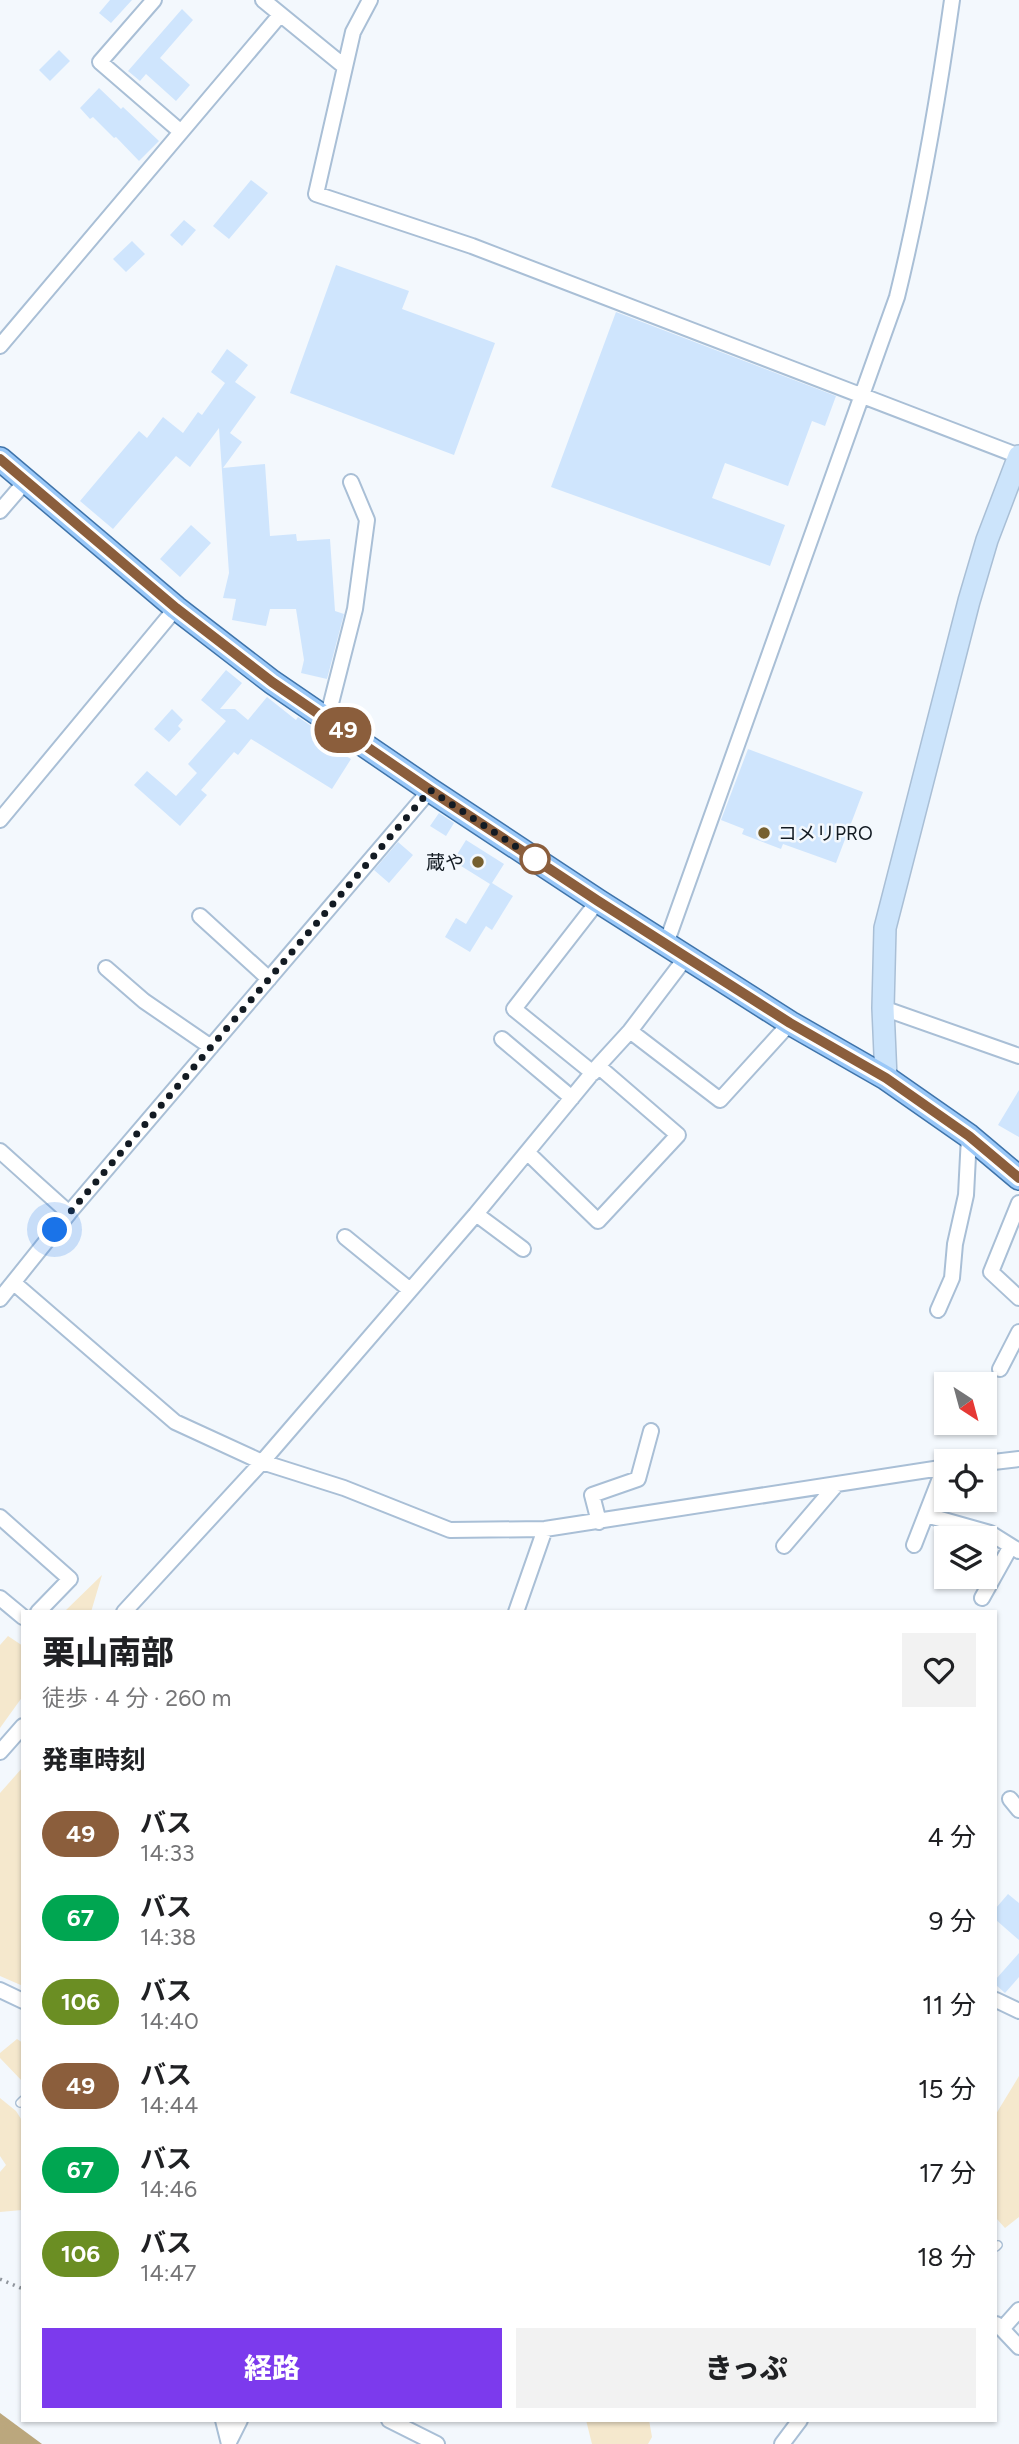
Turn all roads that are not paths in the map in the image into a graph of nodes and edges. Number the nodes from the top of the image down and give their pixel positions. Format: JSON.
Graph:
{"nodes":[{"id":1,"x":154,"y":0,"type":"edge"},
{"id":2,"x":263,"y":0,"type":"edge"},
{"id":3,"x":370,"y":0,"type":"edge"},
{"id":4,"x":952,"y":0,"type":"edge"},
{"id":5,"x":281,"y":15,"type":"junction"},
{"id":6,"x":345,"y":67,"type":"junction"},
{"id":7,"x":181,"y":132,"type":"junction"},
{"id":8,"x":0,"y":346,"type":"edge"},
{"id":9,"x":862,"y":397,"type":"junction"},
{"id":10,"x":1019,"y":456,"type":"edge"},
{"id":11,"x":0,"y":459,"type":"edge"},
{"id":12,"x":25,"y":482,"type":"junction"},
{"id":13,"x":351,"y":482,"type":"dead end"},
{"id":14,"x":0,"y":512,"type":"edge"},
{"id":15,"x":176,"y":608,"type":"junction"},
{"id":16,"x":327,"y":719,"type":"junction"},
{"id":17,"x":430,"y":790,"type":"junction"},
{"id":18,"x":0,"y":820,"type":"edge"},
{"id":19,"x":598,"y":901,"type":"junction"},
{"id":20,"x":200,"y":916,"type":"dead end"},
{"id":21,"x":666,"y":944,"type":"junction"},
{"id":22,"x":687,"y":956,"type":"junction"},
{"id":23,"x":106,"y":968,"type":"dead end"},
{"id":24,"x":269,"y":979,"type":"junction"},
{"id":25,"x":883,"y":1008,"type":"junction"},
{"id":26,"x":790,"y":1023,"type":"junction"},
{"id":27,"x":630,"y":1031,"type":"junction"},
{"id":28,"x":502,"y":1039,"type":"dead end"},
{"id":29,"x":211,"y":1047,"type":"junction"},
{"id":30,"x":1019,"y":1056,"type":"edge"},
{"id":31,"x":596,"y":1069,"type":"junction"},
{"id":32,"x":886,"y":1078,"type":"junction"},
{"id":33,"x":572,"y":1098,"type":"junction"},
{"id":34,"x":969,"y":1136,"type":"junction"},
{"id":35,"x":0,"y":1151,"type":"edge"},
{"id":36,"x":528,"y":1153,"type":"junction"},
{"id":37,"x":1019,"y":1178,"type":"edge"},
{"id":38,"x":1019,"y":1203,"type":"edge"},
{"id":39,"x":69,"y":1213,"type":"junction"},
{"id":40,"x":475,"y":1214,"type":"junction"},
{"id":41,"x":345,"y":1237,"type":"dead end"},
{"id":42,"x":523,"y":1249,"type":"dead end"},
{"id":43,"x":5,"y":1288,"type":"edge"},
{"id":44,"x":410,"y":1290,"type":"junction"},
{"id":45,"x":1019,"y":1298,"type":"edge"},
{"id":46,"x":938,"y":1310,"type":"dead end"},
{"id":47,"x":1019,"y":1332,"type":"edge"},
{"id":48,"x":1000,"y":1369,"type":"dead end"},
{"id":49,"x":651,"y":1431,"type":"dead end"},
{"id":50,"x":1019,"y":1459,"type":"edge"},
{"id":51,"x":262,"y":1462,"type":"junction"},
{"id":52,"x":997,"y":1462,"type":"edge"},
{"id":53,"x":934,"y":1470,"type":"edge"},
{"id":54,"x":837,"y":1484,"type":"junction"},
{"id":55,"x":934,"y":1495,"type":"edge"},
{"id":56,"x":926,"y":1515,"type":"junction"},
{"id":57,"x":0,"y":1517,"type":"edge"},
{"id":58,"x":598,"y":1522,"type":"junction"},
{"id":59,"x":545,"y":1528,"type":"junction"},
{"id":60,"x":914,"y":1545,"type":"dead end"},
{"id":61,"x":784,"y":1546,"type":"dead end"},
{"id":62,"x":1015,"y":1548,"type":"edge"},
{"id":63,"x":0,"y":1598,"type":"edge"},
{"id":64,"x":982,"y":1598,"type":"dead end"},
{"id":65,"x":40,"y":1610,"type":"edge"},
{"id":66,"x":126,"y":1610,"type":"edge"},
{"id":67,"x":517,"y":1610,"type":"edge"},
{"id":68,"x":21,"y":1615,"type":"edge"},
{"id":69,"x":21,"y":1728,"type":"edge"},
{"id":70,"x":0,"y":1752,"type":"edge"},
{"id":71,"x":0,"y":1990,"type":"edge"},
{"id":72,"x":21,"y":2000,"type":"edge"},
{"id":73,"x":997,"y":2000,"type":"edge"},
{"id":74,"x":1016,"y":2006,"type":"edge"},
{"id":75,"x":1019,"y":2309,"type":"edge"},
{"id":76,"x":999,"y":2327,"type":"edge"},
{"id":77,"x":1019,"y":2347,"type":"edge"},
{"id":78,"x":224,"y":2422,"type":"edge"},
{"id":79,"x":239,"y":2422,"type":"edge"},
{"id":80,"x":393,"y":2422,"type":"edge"},
{"id":81,"x":798,"y":2422,"type":"edge"},
{"id":82,"x":229,"y":2443,"type":"edge"},
{"id":83,"x":437,"y":2444,"type":"edge"},
{"id":84,"x":782,"y":2444,"type":"edge"}],
"edges":[{"from":1,"to":7,"type":"street"},
{"from":2,"to":5,"type":"street"},
{"from":3,"to":6,"type":"street"},
{"from":4,"to":9,"type":"street"},
{"from":5,"to":6,"type":"street"},
{"from":5,"to":7,"type":"street"},
{"from":6,"to":9,"type":"street"},
{"from":7,"to":8,"type":"street"},
{"from":9,"to":10,"type":"street"},
{"from":9,"to":21,"type":"street"},
{"from":10,"to":25,"type":"street"},
{"from":11,"to":12,"type":"main road"},
{"from":12,"to":14,"type":"street"},
{"from":12,"to":15,"type":"main road"},
{"from":13,"to":16,"type":"street"},
{"from":15,"to":16,"type":"main road"},
{"from":15,"to":18,"type":"street"},
{"from":16,"to":17,"type":"main road"},
{"from":17,"to":19,"type":"main road"},
{"from":17,"to":24,"type":"street"},
{"from":19,"to":21,"type":"main road"},
{"from":19,"to":31,"type":"street"},
{"from":20,"to":24,"type":"street"},
{"from":21,"to":22,"type":"main road"},
{"from":22,"to":26,"type":"main road"},
{"from":22,"to":27,"type":"street"},
{"from":23,"to":29,"type":"street"},
{"from":24,"to":29,"type":"street"},
{"from":25,"to":30,"type":"street"},
{"from":25,"to":32,"type":"street"},
{"from":26,"to":27,"type":"street"},
{"from":26,"to":32,"type":"main road"},
{"from":27,"to":31,"type":"street"},
{"from":28,"to":33,"type":"street"},
{"from":29,"to":39,"type":"street"},
{"from":31,"to":33,"type":"street"},
{"from":31,"to":36,"type":"street"},
{"from":32,"to":34,"type":"main road"},
{"from":33,"to":36,"type":"street"},
{"from":34,"to":37,"type":"main road"},
{"from":34,"to":46,"type":"street"},
{"from":35,"to":39,"type":"street"},
{"from":36,"to":40,"type":"street"},
{"from":38,"to":45,"type":"street"},
{"from":39,"to":43,"type":"street"},
{"from":40,"to":42,"type":"street"},
{"from":40,"to":44,"type":"street"},
{"from":41,"to":44,"type":"street"},
{"from":43,"to":51,"type":"street"},
{"from":44,"to":51,"type":"street"},
{"from":47,"to":48,"type":"street"},
{"from":49,"to":58,"type":"street"},
{"from":50,"to":52,"type":"street"},
{"from":51,"to":59,"type":"street"},
{"from":51,"to":66,"type":"street"},
{"from":53,"to":54,"type":"street"},
{"from":54,"to":58,"type":"street"},
{"from":54,"to":61,"type":"street"},
{"from":55,"to":56,"type":"street"},
{"from":56,"to":60,"type":"street"},
{"from":56,"to":62,"type":"street"},
{"from":57,"to":65,"type":"street"},
{"from":58,"to":59,"type":"street"},
{"from":59,"to":67,"type":"street"},
{"from":62,"to":64,"type":"street"},
{"from":63,"to":68,"type":"street"},
{"from":69,"to":70,"type":"street"},
{"from":71,"to":72,"type":"street"},
{"from":73,"to":74,"type":"street"},
{"from":75,"to":76,"type":"street"},
{"from":76,"to":77,"type":"street"},
{"from":78,"to":82,"type":"street"},
{"from":79,"to":82,"type":"street"},
{"from":80,"to":83,"type":"street"},
{"from":81,"to":84,"type":"street"}]}
